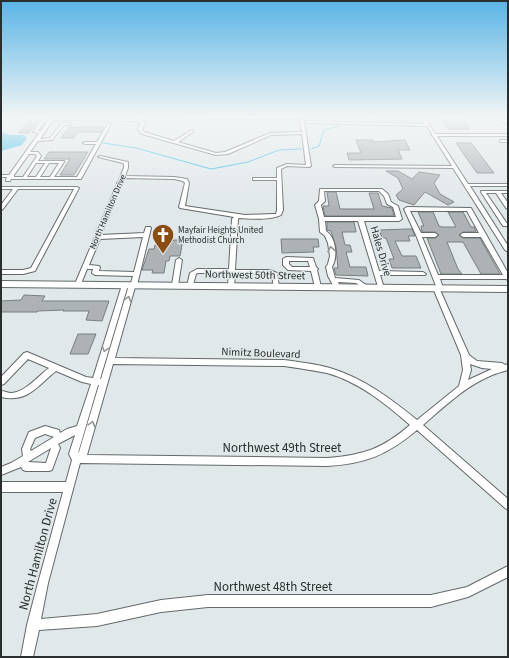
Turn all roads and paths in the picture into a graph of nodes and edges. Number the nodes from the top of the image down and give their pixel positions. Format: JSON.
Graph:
{"nodes":[{"id":1,"x":33,"y":147,"type":"edge"},
{"id":2,"x":97,"y":147,"type":"edge"},
{"id":3,"x":192,"y":147,"type":"edge"},
{"id":4,"x":238,"y":147,"type":"edge"},
{"id":5,"x":306,"y":147,"type":"edge"},
{"id":6,"x":441,"y":147,"type":"edge"},
{"id":7,"x":28,"y":154,"type":"junction"},
{"id":8,"x":100,"y":157,"type":"dead end"},
{"id":9,"x":36,"y":162,"type":"junction"},
{"id":10,"x":48,"y":162,"type":"junction"},
{"id":11,"x":335,"y":166,"type":"dead end"},
{"id":12,"x":455,"y":167,"type":"junction"},
{"id":13,"x":1,"y":176,"type":"edge"},
{"id":14,"x":11,"y":177,"type":"junction"},
{"id":15,"x":123,"y":177,"type":"junction"},
{"id":16,"x":24,"y":178,"type":"junction"},
{"id":17,"x":37,"y":178,"type":"junction"},
{"id":18,"x":51,"y":178,"type":"junction"},
{"id":19,"x":255,"y":179,"type":"dead end"},
{"id":20,"x":278,"y":179,"type":"junction"},
{"id":21,"x":467,"y":185,"type":"junction"},
{"id":22,"x":485,"y":185,"type":"junction"},
{"id":23,"x":508,"y":185,"type":"edge"},
{"id":24,"x":17,"y":188,"type":"junction"},
{"id":25,"x":2,"y":189,"type":"edge"},
{"id":26,"x":490,"y":192,"type":"junction"},
{"id":27,"x":497,"y":192,"type":"junction"},
{"id":28,"x":508,"y":192,"type":"edge"},
{"id":29,"x":508,"y":207,"type":"edge"},
{"id":30,"x":1,"y":208,"type":"edge"},
{"id":31,"x":469,"y":209,"type":"junction"},
{"id":32,"x":482,"y":209,"type":"junction"},
{"id":33,"x":237,"y":216,"type":"junction"},
{"id":34,"x":322,"y":219,"type":"junction"},
{"id":35,"x":361,"y":220,"type":"junction"},
{"id":36,"x":492,"y":225,"type":"junction"},
{"id":37,"x":507,"y":225,"type":"edge"},
{"id":38,"x":148,"y":228,"type":"dead end"},
{"id":39,"x":146,"y":235,"type":"junction"},
{"id":40,"x":419,"y":235,"type":"junction"},
{"id":41,"x":435,"y":235,"type":"dead end"},
{"id":42,"x":464,"y":235,"type":"dead end"},
{"id":43,"x":483,"y":235,"type":"junction"},
{"id":44,"x":98,"y":237,"type":"junction"},
{"id":45,"x":508,"y":250,"type":"edge"},
{"id":46,"x":179,"y":260,"type":"dead end"},
{"id":47,"x":85,"y":267,"type":"junction"},
{"id":48,"x":314,"y":269,"type":"dead end"},
{"id":49,"x":233,"y":271,"type":"junction"},
{"id":50,"x":1,"y":272,"type":"edge"},
{"id":51,"x":377,"y":273,"type":"junction"},
{"id":52,"x":136,"y":274,"type":"junction"},
{"id":53,"x":423,"y":274,"type":"dead end"},
{"id":54,"x":435,"y":277,"type":"junction"},
{"id":55,"x":508,"y":278,"type":"edge"},
{"id":56,"x":1,"y":284,"type":"edge"},
{"id":57,"x":78,"y":284,"type":"junction"},
{"id":58,"x":336,"y":284,"type":"junction"},
{"id":59,"x":130,"y":285,"type":"junction"},
{"id":60,"x":175,"y":285,"type":"junction"},
{"id":61,"x":190,"y":286,"type":"junction"},
{"id":62,"x":231,"y":286,"type":"junction"},
{"id":63,"x":276,"y":287,"type":"junction"},
{"id":64,"x":318,"y":287,"type":"junction"},
{"id":65,"x":381,"y":288,"type":"junction"},
{"id":66,"x":438,"y":288,"type":"junction"},
{"id":67,"x":508,"y":289,"type":"edge"},
{"id":68,"x":465,"y":355,"type":"junction"},
{"id":69,"x":110,"y":361,"type":"junction"},
{"id":70,"x":508,"y":366,"type":"edge"},
{"id":71,"x":55,"y":367,"type":"junction"},
{"id":72,"x":1,"y":382,"type":"edge"},
{"id":73,"x":95,"y":382,"type":"junction"},
{"id":74,"x":104,"y":382,"type":"junction"},
{"id":75,"x":462,"y":389,"type":"junction"},
{"id":76,"x":1,"y":394,"type":"edge"},
{"id":77,"x":416,"y":424,"type":"junction"},
{"id":78,"x":81,"y":429,"type":"junction"},
{"id":79,"x":56,"y":441,"type":"junction"},
{"id":80,"x":25,"y":459,"type":"junction"},
{"id":81,"x":77,"y":459,"type":"junction"},
{"id":82,"x":1,"y":471,"type":"edge"},
{"id":83,"x":1,"y":487,"type":"edge"},
{"id":84,"x":70,"y":487,"type":"junction"},
{"id":85,"x":508,"y":505,"type":"edge"},
{"id":86,"x":508,"y":570,"type":"edge"},
{"id":87,"x":33,"y":625,"type":"junction"},
{"id":88,"x":27,"y":657,"type":"edge"}],
"edges":[{"from":1,"to":7,"type":"street"},
{"from":2,"to":18,"type":"street"},
{"from":3,"to":4,"type":"street"},
{"from":5,"to":20,"type":"street"},
{"from":6,"to":12,"type":"street"},
{"from":7,"to":9,"type":"street"},
{"from":7,"to":14,"type":"street"},
{"from":8,"to":15,"type":"street","name":"North Hamilton Drive"},
{"from":9,"to":10,"type":"street"},
{"from":9,"to":16,"type":"street"},
{"from":10,"to":17,"type":"street"},
{"from":10,"to":18,"type":"street"},
{"from":11,"to":12,"type":"street"},
{"from":12,"to":21,"type":"street"},
{"from":13,"to":14,"type":"street"},
{"from":14,"to":16,"type":"street"},
{"from":14,"to":25,"type":"street"},
{"from":15,"to":33,"type":"street"},
{"from":15,"to":44,"type":"street","name":"North Hamilton Drive"},
{"from":16,"to":17,"type":"street"},
{"from":17,"to":18,"type":"street"},
{"from":19,"to":20,"type":"street"},
{"from":20,"to":33,"type":"street"},
{"from":21,"to":22,"type":"street"},
{"from":21,"to":32,"type":"street"},
{"from":22,"to":23,"type":"street"},
{"from":22,"to":26,"type":"street"},
{"from":24,"to":25,"type":"street"},
{"from":24,"to":30,"type":"street"},
{"from":24,"to":50,"type":"street"},
{"from":26,"to":27,"type":"street"},
{"from":26,"to":37,"type":"street"},
{"from":27,"to":28,"type":"street"},
{"from":27,"to":29,"type":"street"},
{"from":31,"to":32,"type":"street"},
{"from":31,"to":40,"type":"street"},
{"from":31,"to":43,"type":"street"},
{"from":32,"to":36,"type":"street"},
{"from":33,"to":49,"type":"street"},
{"from":34,"to":35,"type":"street"},
{"from":34,"to":35,"type":"street"},
{"from":58,"to":34,"type":"street","one_way":true},
{"from":35,"to":51,"type":"street","name":"Hales Drive"},
{"from":36,"to":37,"type":"street"},
{"from":36,"to":45,"type":"street"},
{"from":38,"to":39,"type":"street"},
{"from":39,"to":44,"type":"street"},
{"from":39,"to":52,"type":"street"},
{"from":40,"to":41,"type":"street"},
{"from":40,"to":54,"type":"street"},
{"from":42,"to":43,"type":"street"},
{"from":43,"to":55,"type":"street"},
{"from":44,"to":47,"type":"street","name":"North Hamilton Drive"},
{"from":46,"to":60,"type":"street"},
{"from":47,"to":52,"type":"street"},
{"from":47,"to":57,"type":"street","name":"North Hamilton Drive"},
{"from":48,"to":64,"type":"street"},
{"from":49,"to":61,"type":"street"},
{"from":49,"to":62,"type":"street"},
{"from":49,"to":63,"type":"street"},
{"from":51,"to":53,"type":"street"},
{"from":51,"to":65,"type":"street","name":"Hales Drive"},
{"from":52,"to":59,"type":"street"},
{"from":54,"to":55,"type":"street"},
{"from":54,"to":66,"type":"street"},
{"from":56,"to":57,"type":"main road","name":"Northwest 50th Street"},
{"from":57,"to":59,"type":"main road","name":"Northwest 50th Street"},
{"from":58,"to":64,"type":"main road","name":"Northwest 50th Street"},
{"from":58,"to":65,"type":"main road","name":"Northwest 50th Street"},
{"from":59,"to":60,"type":"main road","name":"Northwest 50th Street"},
{"from":69,"to":59,"type":"street","name":"North Hamilton Drive","one_way":true},
{"from":59,"to":73,"type":"street","name":"North Hamilton Drive","one_way":true},
{"from":60,"to":61,"type":"main road","name":"Northwest 50th Street"},
{"from":61,"to":62,"type":"main road","name":"Northwest 50th Street"},
{"from":62,"to":63,"type":"main road","name":"Northwest 50th Street"},
{"from":63,"to":64,"type":"main road","name":"Northwest 50th Street"},
{"from":65,"to":66,"type":"main road","name":"Northwest 50th Street"},
{"from":66,"to":67,"type":"main road","name":"Northwest 50th Street"},
{"from":66,"to":68,"type":"street"},
{"from":68,"to":70,"type":"street","name":"Northwest 49th Street"},
{"from":68,"to":75,"type":"street"},
{"from":69,"to":74,"type":"street","name":"North Hamilton Drive"},
{"from":69,"to":77,"type":"street","name":"Nimitz Boulevard"},
{"from":70,"to":75,"type":"street","name":"Northwest 49th Street"},
{"from":71,"to":72,"type":"street"},
{"from":71,"to":73,"type":"street"},
{"from":71,"to":76,"type":"street"},
{"from":73,"to":74,"type":"street"},
{"from":73,"to":78,"type":"street","name":"North Hamilton Drive"},
{"from":81,"to":74,"type":"street","name":"North Hamilton Drive","one_way":true},
{"from":75,"to":77,"type":"street","name":"Northwest 49th Street"},
{"from":77,"to":81,"type":"street","name":"Northwest 49th Street"},
{"from":77,"to":85,"type":"street","name":"Nimitz Boulevard"},
{"from":78,"to":79,"type":"street"},
{"from":78,"to":81,"type":"street","name":"North Hamilton Drive"},
{"from":79,"to":80,"type":"street"},
{"from":79,"to":80,"type":"street"},
{"from":79,"to":80,"type":"street"},
{"from":80,"to":82,"type":"street"},
{"from":81,"to":84,"type":"street","name":"North Hamilton Drive"},
{"from":83,"to":84,"type":"street"},
{"from":84,"to":87,"type":"street","name":"North Hamilton Drive"},
{"from":86,"to":87,"type":"street","name":"Northwest 48th Street"},
{"from":87,"to":88,"type":"street","name":"North Hamilton Drive"}]}
